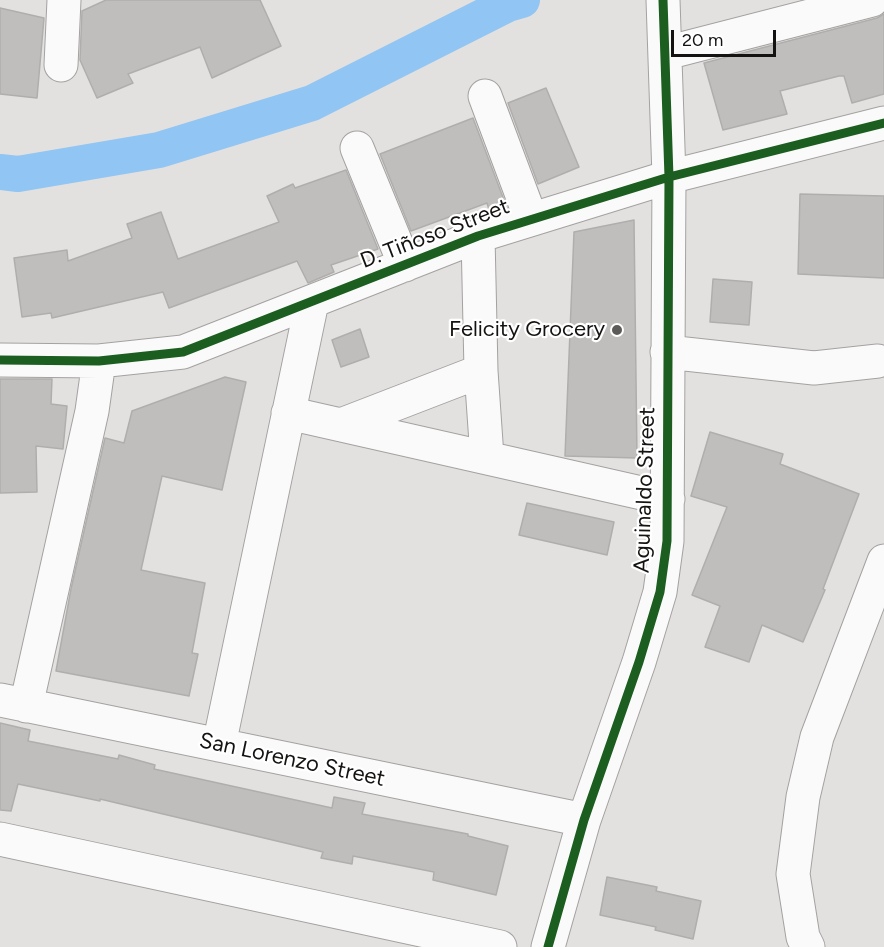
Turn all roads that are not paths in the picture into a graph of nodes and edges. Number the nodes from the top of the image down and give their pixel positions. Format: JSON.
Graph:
{"nodes":[{"id":1,"x":64,"y":0,"type":"edge"},
{"id":2,"x":872,"y":0,"type":"edge"},
{"id":3,"x":664,"y":26,"type":"edge"},
{"id":4,"x":62,"y":65,"type":"dead end"},
{"id":5,"x":484,"y":96,"type":"dead end"},
{"id":6,"x":884,"y":123,"type":"edge"},
{"id":7,"x":357,"y":148,"type":"dead end"},
{"id":8,"x":669,"y":177,"type":"junction"},
{"id":9,"x":531,"y":219,"type":"junction"},
{"id":10,"x":478,"y":236,"type":"junction"},
{"id":11,"x":405,"y":265,"type":"junction"},
{"id":12,"x":312,"y":302,"type":"junction"},
{"id":13,"x":667,"y":352,"type":"junction"},
{"id":14,"x":0,"y":360,"type":"edge"},
{"id":15,"x":99,"y":361,"type":"junction"},
{"id":16,"x":878,"y":361,"type":"dead end"},
{"id":17,"x":481,"y":371,"type":"junction"},
{"id":18,"x":288,"y":413,"type":"junction"},
{"id":19,"x":341,"y":425,"type":"junction"},
{"id":20,"x":487,"y":457,"type":"junction"},
{"id":21,"x":668,"y":499,"type":"junction"},
{"id":22,"x":882,"y":570,"type":"edge"},
{"id":23,"x":13,"y":703,"type":"edge"},
{"id":24,"x":219,"y":745,"type":"junction"},
{"id":25,"x":584,"y":820,"type":"junction"},
{"id":26,"x":0,"y":839,"type":"edge"},
{"id":27,"x":500,"y":947,"type":"edge"},
{"id":28,"x":548,"y":947,"type":"edge"},
{"id":29,"x":808,"y":947,"type":"edge"}],
"edges":[{"from":1,"to":4,"type":"street"},
{"from":2,"to":3,"type":"street"},
{"from":3,"to":8,"type":"street","name":"Aguinaldo Street"},
{"from":5,"to":9,"type":"street"},
{"from":6,"to":8,"type":"street","name":"D. Tiñoso Street"},
{"from":7,"to":11,"type":"street"},
{"from":8,"to":9,"type":"street","name":"D. Tiñoso Street"},
{"from":8,"to":13,"type":"street","name":"Aguinaldo Street"},
{"from":9,"to":10,"type":"street","name":"D. Tiñoso Street"},
{"from":10,"to":11,"type":"street","name":"D. Tiñoso Street"},
{"from":10,"to":17,"type":"street"},
{"from":11,"to":12,"type":"street","name":"D. Tiñoso Street"},
{"from":12,"to":15,"type":"street","name":"D. Tiñoso Street"},
{"from":12,"to":18,"type":"street"},
{"from":13,"to":16,"type":"street"},
{"from":13,"to":21,"type":"street","name":"Aguinaldo Street"},
{"from":14,"to":15,"type":"street","name":"D. Tiñoso Street"},
{"from":15,"to":23,"type":"street"},
{"from":17,"to":19,"type":"street"},
{"from":17,"to":20,"type":"street"},
{"from":18,"to":19,"type":"street"},
{"from":18,"to":24,"type":"street"},
{"from":19,"to":20,"type":"street"},
{"from":20,"to":21,"type":"street"},
{"from":21,"to":25,"type":"street","name":"Aguinaldo Street"},
{"from":22,"to":29,"type":"street"},
{"from":23,"to":24,"type":"street","name":"San Lorenzo Street"},
{"from":24,"to":25,"type":"street","name":"San Lorenzo Street"},
{"from":25,"to":28,"type":"street","name":"Aguinaldo Street"},
{"from":26,"to":27,"type":"street"}]}
